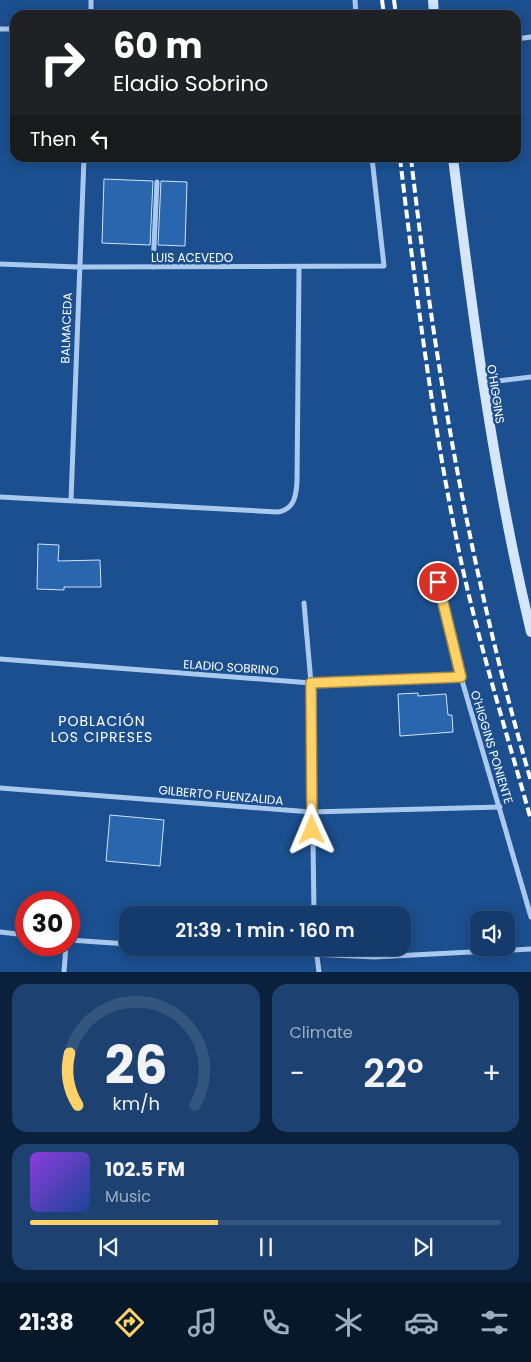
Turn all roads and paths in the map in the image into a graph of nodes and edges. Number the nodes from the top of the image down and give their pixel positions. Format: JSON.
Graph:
{"nodes":[{"id":1,"x":84,"y":162,"type":"edge"},
{"id":2,"x":372,"y":162,"type":"edge"},
{"id":3,"x":454,"y":162,"type":"edge"},
{"id":4,"x":157,"y":182,"type":"dead end"},
{"id":5,"x":0,"y":264,"type":"edge"},
{"id":6,"x":78,"y":267,"type":"junction"},
{"id":7,"x":153,"y":267,"type":"junction"},
{"id":8,"x":298,"y":268,"type":"junction"},
{"id":9,"x":531,"y":377,"type":"edge"},
{"id":10,"x":482,"y":383,"type":"junction"},
{"id":11,"x":0,"y":497,"type":"edge"},
{"id":12,"x":71,"y":500,"type":"junction"},
{"id":13,"x":438,"y":582,"type":"dead end"},
{"id":14,"x":304,"y":604,"type":"dead end"},
{"id":15,"x":531,"y":632,"type":"edge"},
{"id":16,"x":0,"y":658,"type":"edge"},
{"id":17,"x":461,"y":677,"type":"junction"},
{"id":18,"x":311,"y":683,"type":"junction"},
{"id":19,"x":0,"y":788,"type":"edge"},
{"id":20,"x":500,"y":807,"type":"junction"},
{"id":21,"x":312,"y":812,"type":"junction"},
{"id":22,"x":314,"y":906,"type":"edge"},
{"id":23,"x":531,"y":917,"type":"edge"},
{"id":24,"x":0,"y":932,"type":"edge"},
{"id":25,"x":15,"y":934,"type":"edge"},
{"id":26,"x":80,"y":941,"type":"edge"},
{"id":27,"x":119,"y":943,"type":"edge"},
{"id":28,"x":531,"y":950,"type":"edge"},
{"id":29,"x":411,"y":955,"type":"edge"},
{"id":30,"x":65,"y":956,"type":"edge"},
{"id":31,"x":317,"y":956,"type":"edge"},
{"id":32,"x":64,"y":972,"type":"edge"},
{"id":33,"x":319,"y":972,"type":"edge"}],
"edges":[{"from":1,"to":6,"type":"street","name":"BALMACEDA"},
{"from":2,"to":8,"type":"street","name":"LUIS ACEVEDO"},
{"from":3,"to":10,"type":"street","name":"O'HIGGINS"},
{"from":4,"to":7,"type":"street"},
{"from":5,"to":6,"type":"street","name":"LUIS ACEVEDO"},
{"from":6,"to":7,"type":"street","name":"LUIS ACEVEDO"},
{"from":6,"to":12,"type":"street","name":"BALMACEDA"},
{"from":7,"to":8,"type":"street","name":"LUIS ACEVEDO"},
{"from":8,"to":12,"type":"street"},
{"from":9,"to":10,"type":"street"},
{"from":10,"to":15,"type":"street","name":"O'HIGGINS"},
{"from":11,"to":12,"type":"street"},
{"from":13,"to":17,"type":"street","name":"O'HIGGINS PONIENTE"},
{"from":14,"to":18,"type":"street"},
{"from":16,"to":18,"type":"street","name":"ELADIO SOBRINO"},
{"from":17,"to":18,"type":"street","name":"ELADIO SOBRINO"},
{"from":17,"to":20,"type":"street","name":"O'HIGGINS PONIENTE"},
{"from":18,"to":21,"type":"street"},
{"from":19,"to":21,"type":"street","name":"GILBERTO FUENZALIDA"},
{"from":20,"to":21,"type":"street","name":"GILBERTO FUENZALIDA"},
{"from":20,"to":23,"type":"street","name":"O'HIGGINS PONIENTE"},
{"from":21,"to":22,"type":"street"},
{"from":24,"to":25,"type":"street"},
{"from":26,"to":27,"type":"street"},
{"from":28,"to":29,"type":"street"},
{"from":30,"to":32,"type":"street"},
{"from":31,"to":33,"type":"street"}]}
